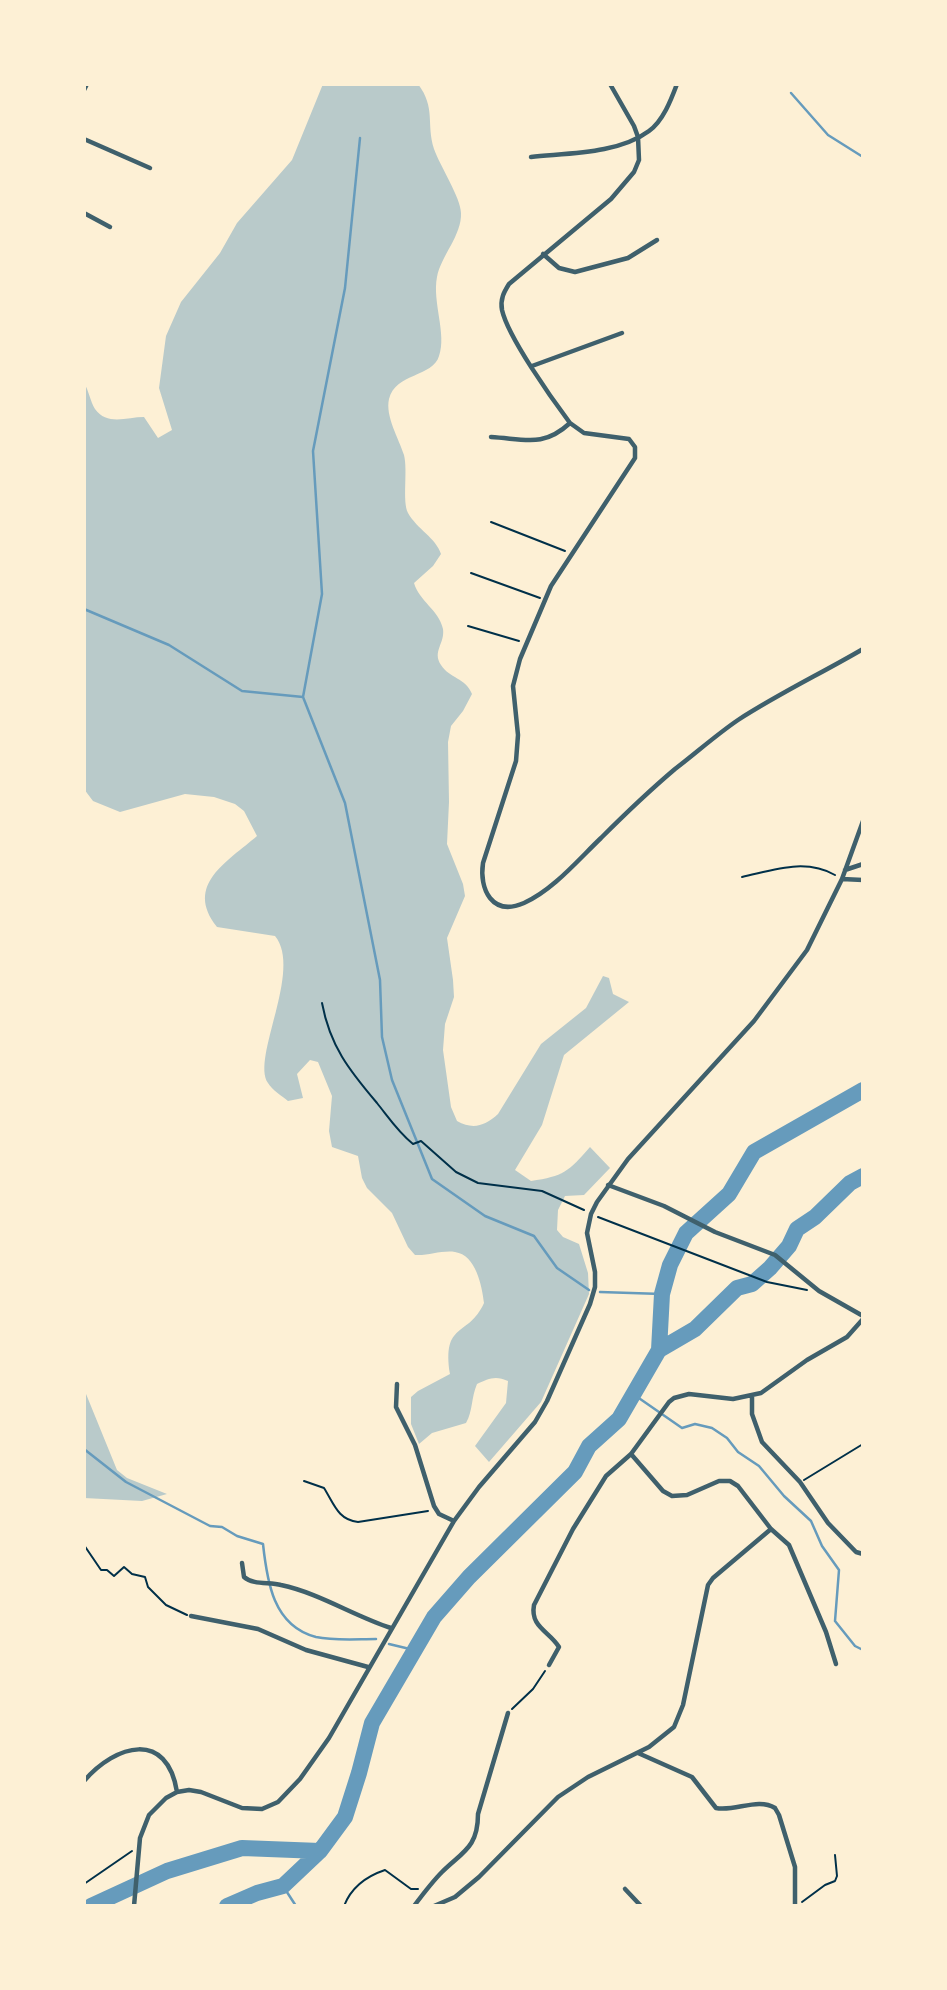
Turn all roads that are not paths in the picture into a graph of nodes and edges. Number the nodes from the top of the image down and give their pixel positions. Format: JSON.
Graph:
{"nodes":[{"id":1,"x":87,"y":84,"type":"edge"},
{"id":2,"x":610,"y":84,"type":"edge"},
{"id":3,"x":677,"y":84,"type":"edge"},
{"id":4,"x":84,"y":90,"type":"edge"},
{"id":5,"x":638,"y":137,"type":"junction"},
{"id":6,"x":84,"y":139,"type":"edge"},
{"id":7,"x":531,"y":157,"type":"dead end"},
{"id":8,"x":150,"y":168,"type":"dead end"},
{"id":9,"x":84,"y":214,"type":"edge"},
{"id":10,"x":110,"y":227,"type":"dead end"},
{"id":11,"x":657,"y":240,"type":"dead end"},
{"id":12,"x":543,"y":254,"type":"junction"},
{"id":13,"x":622,"y":333,"type":"dead end"},
{"id":14,"x":532,"y":366,"type":"junction"},
{"id":15,"x":570,"y":423,"type":"junction"},
{"id":16,"x":491,"y":437,"type":"dead end"},
{"id":17,"x":863,"y":649,"type":"edge"},
{"id":18,"x":863,"y":821,"type":"edge"},
{"id":19,"x":863,"y":864,"type":"edge"},
{"id":20,"x":845,"y":870,"type":"junction"},
{"id":21,"x":842,"y":879,"type":"junction"},
{"id":22,"x":863,"y":880,"type":"edge"},
{"id":23,"x":608,"y":1185,"type":"junction"},
{"id":24,"x":863,"y":1317,"type":"edge"},
{"id":25,"x":397,"y":1384,"type":"dead end"},
{"id":26,"x":752,"y":1396,"type":"junction"},
{"id":27,"x":631,"y":1454,"type":"junction"},
{"id":28,"x":454,"y":1521,"type":"junction"},
{"id":29,"x":771,"y":1529,"type":"junction"},
{"id":30,"x":863,"y":1554,"type":"edge"},
{"id":31,"x":242,"y":1563,"type":"dead end"},
{"id":32,"x":191,"y":1616,"type":"road end"},
{"id":33,"x":391,"y":1628,"type":"junction"},
{"id":34,"x":836,"y":1664,"type":"dead end"},
{"id":35,"x":549,"y":1665,"type":"road end"},
{"id":36,"x":368,"y":1667,"type":"junction"},
{"id":37,"x":508,"y":1713,"type":"road end"},
{"id":38,"x":638,"y":1753,"type":"junction"},
{"id":39,"x":84,"y":1781,"type":"edge"},
{"id":40,"x":177,"y":1791,"type":"junction"},
{"id":41,"x":625,"y":1889,"type":"dead end"},
{"id":42,"x":134,"y":1906,"type":"edge"},
{"id":43,"x":414,"y":1906,"type":"edge"},
{"id":44,"x":435,"y":1906,"type":"edge"},
{"id":45,"x":641,"y":1906,"type":"edge"},
{"id":46,"x":796,"y":1906,"type":"edge"}],
"edges":[{"from":1,"to":4,"type":"street"},
{"from":2,"to":5,"type":"street"},
{"from":3,"to":5,"type":"street"},
{"from":5,"to":7,"type":"street"},
{"from":5,"to":12,"type":"street"},
{"from":6,"to":8,"type":"street"},
{"from":9,"to":10,"type":"street"},
{"from":11,"to":12,"type":"street"},
{"from":12,"to":14,"type":"street"},
{"from":13,"to":14,"type":"street"},
{"from":14,"to":15,"type":"street"},
{"from":15,"to":16,"type":"street"},
{"from":15,"to":17,"type":"street"},
{"from":18,"to":20,"type":"street"},
{"from":19,"to":20,"type":"street"},
{"from":20,"to":21,"type":"street"},
{"from":21,"to":22,"type":"street"},
{"from":21,"to":23,"type":"street"},
{"from":23,"to":24,"type":"street"},
{"from":23,"to":28,"type":"street"},
{"from":24,"to":26,"type":"street"},
{"from":25,"to":28,"type":"street"},
{"from":26,"to":27,"type":"street"},
{"from":26,"to":30,"type":"street"},
{"from":27,"to":29,"type":"street"},
{"from":27,"to":35,"type":"street"},
{"from":28,"to":33,"type":"street"},
{"from":29,"to":34,"type":"street"},
{"from":29,"to":38,"type":"street"},
{"from":31,"to":33,"type":"street"},
{"from":32,"to":36,"type":"street"},
{"from":33,"to":36,"type":"street"},
{"from":36,"to":40,"type":"street"},
{"from":37,"to":43,"type":"street"},
{"from":38,"to":44,"type":"street"},
{"from":38,"to":46,"type":"street"},
{"from":39,"to":40,"type":"street"},
{"from":40,"to":42,"type":"street"},
{"from":41,"to":45,"type":"street"}]}
